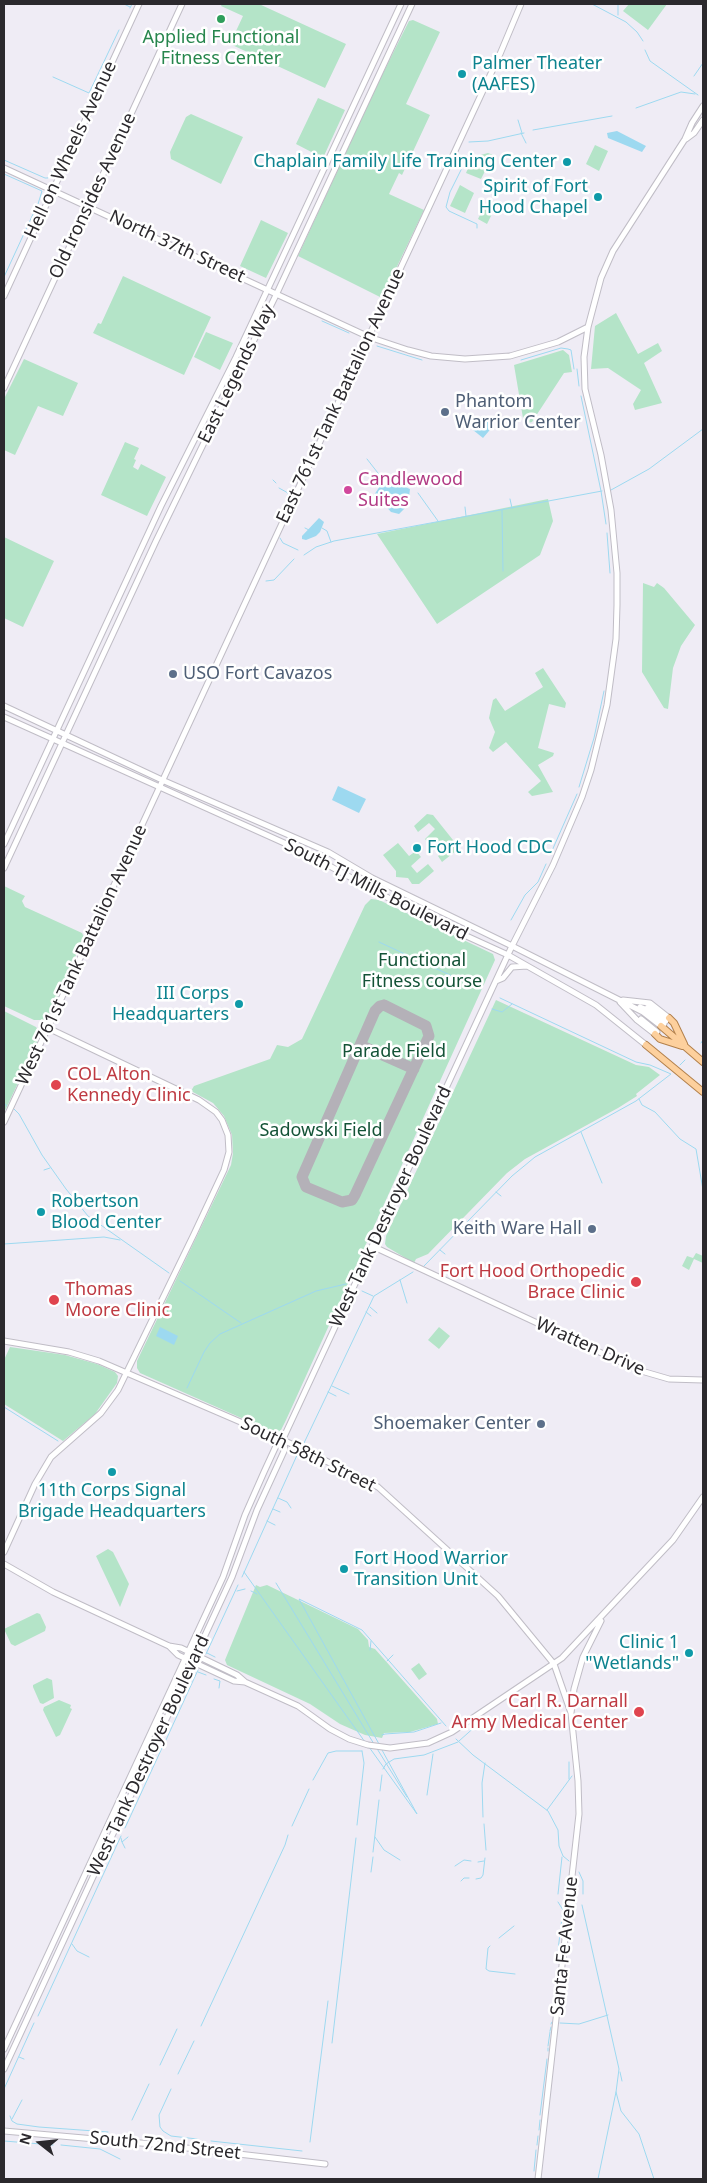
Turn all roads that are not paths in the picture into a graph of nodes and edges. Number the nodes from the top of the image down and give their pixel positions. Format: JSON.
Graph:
{"nodes":[{"id":1,"x":138,"y":4,"type":"edge"},
{"id":2,"x":182,"y":4,"type":"edge"},
{"id":3,"x":401,"y":4,"type":"edge"},
{"id":4,"x":412,"y":4,"type":"edge"},
{"id":5,"x":521,"y":4,"type":"edge"},
{"id":6,"x":703,"y":106,"type":"edge"},
{"id":7,"x":703,"y":120,"type":"edge"},
{"id":8,"x":685,"y":139,"type":"junction"},
{"id":9,"x":4,"y":168,"type":"edge"},
{"id":10,"x":53,"y":191,"type":"junction"},
{"id":11,"x":88,"y":207,"type":"junction"},
{"id":12,"x":268,"y":289,"type":"junction"},
{"id":13,"x":277,"y":293,"type":"junction"},
{"id":14,"x":4,"y":296,"type":"edge"},
{"id":15,"x":588,"y":327,"type":"junction"},
{"id":16,"x":369,"y":336,"type":"junction"},
{"id":17,"x":4,"y":388,"type":"edge"},
{"id":18,"x":162,"y":506,"type":"junction"},
{"id":19,"x":154,"y":523,"type":"junction"},
{"id":20,"x":162,"y":527,"type":"junction"},
{"id":21,"x":156,"y":541,"type":"junction"},
{"id":22,"x":4,"y":706,"type":"edge"},
{"id":23,"x":4,"y":717,"type":"edge"},
{"id":24,"x":57,"y":731,"type":"junction"},
{"id":25,"x":66,"y":735,"type":"junction"},
{"id":26,"x":53,"y":739,"type":"junction"},
{"id":27,"x":62,"y":743,"type":"junction"},
{"id":28,"x":162,"y":780,"type":"junction"},
{"id":29,"x":159,"y":787,"type":"junction"},
{"id":30,"x":4,"y":844,"type":"edge"},
{"id":31,"x":4,"y":868,"type":"edge"},
{"id":32,"x":512,"y":946,"type":"junction"},
{"id":33,"x":508,"y":955,"type":"junction"},
{"id":34,"x":528,"y":966,"type":"junction"},
{"id":35,"x":496,"y":981,"type":"junction"},
{"id":36,"x":618,"y":1000,"type":"junction"},
{"id":37,"x":662,"y":1026,"type":"junction"},
{"id":38,"x":48,"y":1028,"type":"junction"},
{"id":39,"x":646,"y":1044,"type":"joint"},
{"id":40,"x":686,"y":1047,"type":"junction"},
{"id":41,"x":703,"y":1062,"type":"edge"},
{"id":42,"x":692,"y":1083,"type":"junction"},
{"id":43,"x":703,"y":1092,"type":"edge"},
{"id":44,"x":703,"y":1098,"type":"edge"},
{"id":45,"x":4,"y":1122,"type":"edge"},
{"id":46,"x":372,"y":1246,"type":"junction"},
{"id":47,"x":4,"y":1341,"type":"edge"},
{"id":48,"x":128,"y":1372,"type":"junction"},
{"id":49,"x":703,"y":1380,"type":"edge"},
{"id":50,"x":282,"y":1441,"type":"junction"},
{"id":51,"x":703,"y":1497,"type":"edge"},
{"id":52,"x":4,"y":1552,"type":"edge"},
{"id":53,"x":4,"y":1564,"type":"edge"},
{"id":54,"x":606,"y":1612,"type":"junction"},
{"id":55,"x":169,"y":1646,"type":"junction"},
{"id":56,"x":188,"y":1651,"type":"junction"},
{"id":57,"x":196,"y":1655,"type":"junction"},
{"id":58,"x":185,"y":1658,"type":"junction"},
{"id":59,"x":193,"y":1662,"type":"junction"},
{"id":60,"x":554,"y":1664,"type":"junction"},
{"id":61,"x":245,"y":1682,"type":"junction"},
{"id":62,"x":571,"y":1713,"type":"junction"},
{"id":63,"x":4,"y":2049,"type":"edge"},
{"id":64,"x":4,"y":2069,"type":"edge"},
{"id":65,"x":4,"y":2131,"type":"edge"},
{"id":66,"x":325,"y":2164,"type":"dead end"},
{"id":67,"x":538,"y":2179,"type":"edge"}],
"edges":[{"from":1,"to":10,"type":"street","name":"Hell on Wheels Avenue"},
{"from":2,"to":11,"type":"street","name":"Old Ironsides Avenue"},
{"from":3,"to":12,"type":"street","name":"East Legends Way"},
{"from":4,"to":13,"type":"street","name":"East Legends Way"},
{"from":5,"to":16,"type":"street","name":"East 761st Tank Battalion Avenue"},
{"from":6,"to":8,"type":"street"},
{"from":7,"to":8,"type":"street"},
{"from":8,"to":15,"type":"street","name":"West Tank Destroyer Boulevard"},
{"from":9,"to":10,"type":"street","name":"North 37th Street"},
{"from":10,"to":11,"type":"street","name":"North 37th Street"},
{"from":10,"to":14,"type":"street","name":"Hell on Wheels Avenue"},
{"from":11,"to":12,"type":"street","name":"North 37th Street"},
{"from":11,"to":17,"type":"street","name":"Old Ironsides Avenue"},
{"from":12,"to":13,"type":"street","name":"North 37th Street"},
{"from":12,"to":18,"type":"street","name":"East Legends Way"},
{"from":13,"to":16,"type":"street","name":"North 37th Street"},
{"from":13,"to":20,"type":"street","name":"East Legends Way"},
{"from":15,"to":16,"type":"street","name":"North 37th Street"},
{"from":15,"to":32,"type":"street","name":"West Tank Destroyer Boulevard"},
{"from":16,"to":28,"type":"street","name":"East 761st Tank Battalion Avenue"},
{"from":18,"to":19,"type":"street","name":"East Legends Way"},
{"from":18,"to":20,"type":"street"},
{"from":19,"to":21,"type":"street"},
{"from":19,"to":24,"type":"street","name":"East Legends Way"},
{"from":20,"to":21,"type":"street","name":"East Legends Way"},
{"from":21,"to":25,"type":"street","name":"East Legends Way"},
{"from":22,"to":24,"type":"street","name":"South TJ Mills Boulevard"},
{"from":23,"to":26,"type":"street","name":"South TJ Mills Boulevard"},
{"from":24,"to":25,"type":"street","name":"South TJ Mills Boulevard"},
{"from":24,"to":26,"type":"street","name":"East Legends Way"},
{"from":25,"to":27,"type":"street","name":"East Legends Way"},
{"from":25,"to":28,"type":"street","name":"South TJ Mills Boulevard"},
{"from":26,"to":27,"type":"street","name":"South TJ Mills Boulevard"},
{"from":26,"to":30,"type":"street","name":"East Legends Way"},
{"from":27,"to":29,"type":"street","name":"South TJ Mills Boulevard"},
{"from":27,"to":31,"type":"street","name":"East Legends Way"},
{"from":28,"to":29,"type":"street","name":"East 761st Tank Battalion Avenue"},
{"from":28,"to":32,"type":"street","name":"South TJ Mills Boulevard"},
{"from":29,"to":33,"type":"street","name":"South TJ Mills Boulevard"},
{"from":29,"to":38,"type":"street","name":"West 761st Tank Battalion Avenue"},
{"from":32,"to":33,"type":"street","name":"West Tank Destroyer Boulevard"},
{"from":32,"to":36,"type":"street","name":"South TJ Mills Boulevard"},
{"from":33,"to":34,"type":"street","name":"South TJ Mills Boulevard"},
{"from":33,"to":35,"type":"street","name":"West Tank Destroyer Boulevard"},
{"from":34,"to":35,"type":"street"},
{"from":34,"to":39,"type":"street","name":"South TJ Mills Boulevard"},
{"from":35,"to":46,"type":"street","name":"West Tank Destroyer Boulevard"},
{"from":36,"to":37,"type":"street","name":"South TJ Mills Boulevard"},
{"from":36,"to":37,"type":"street"},
{"from":36,"to":37,"type":"street"},
{"from":37,"to":40,"type":"main road"},
{"from":37,"to":40,"type":"main road"},
{"from":37,"to":40,"type":"main road"},
{"from":38,"to":45,"type":"street","name":"West 761st Tank Battalion Avenue"},
{"from":38,"to":48,"type":"street"},
{"from":39,"to":42,"type":"main road","name":"South TJ Mills Boulevard"},
{"from":40,"to":41,"type":"main road"},
{"from":42,"to":43,"type":"main road","name":"South TJ Mills Boulevard"},
{"from":42,"to":44,"type":"main road"},
{"from":46,"to":49,"type":"street","name":"Wratten Drive"},
{"from":46,"to":50,"type":"street","name":"West Tank Destroyer Boulevard"},
{"from":47,"to":48,"type":"street","name":"South 58th Street"},
{"from":48,"to":50,"type":"street","name":"South 58th Street"},
{"from":48,"to":52,"type":"street"},
{"from":50,"to":56,"type":"street","name":"West Tank Destroyer Boulevard"},
{"from":50,"to":57,"type":"street","name":"West Tank Destroyer Boulevard"},
{"from":50,"to":60,"type":"street","name":"South 58th Street"},
{"from":51,"to":54,"type":"street"},
{"from":53,"to":55,"type":"street"},
{"from":54,"to":60,"type":"street"},
{"from":54,"to":62,"type":"street"},
{"from":55,"to":56,"type":"street"},
{"from":55,"to":58,"type":"street"},
{"from":56,"to":57,"type":"street"},
{"from":56,"to":58,"type":"street","name":"West Tank Destroyer Boulevard"},
{"from":57,"to":59,"type":"street","name":"West Tank Destroyer Boulevard"},
{"from":57,"to":61,"type":"street"},
{"from":58,"to":59,"type":"street"},
{"from":58,"to":63,"type":"street","name":"West Tank Destroyer Boulevard"},
{"from":59,"to":61,"type":"street"},
{"from":59,"to":64,"type":"street","name":"West Tank Destroyer Boulevard"},
{"from":60,"to":61,"type":"street"},
{"from":60,"to":62,"type":"street"},
{"from":62,"to":67,"type":"street","name":"Santa Fe Avenue"},
{"from":65,"to":66,"type":"street","name":"South 72nd Street"}]}
